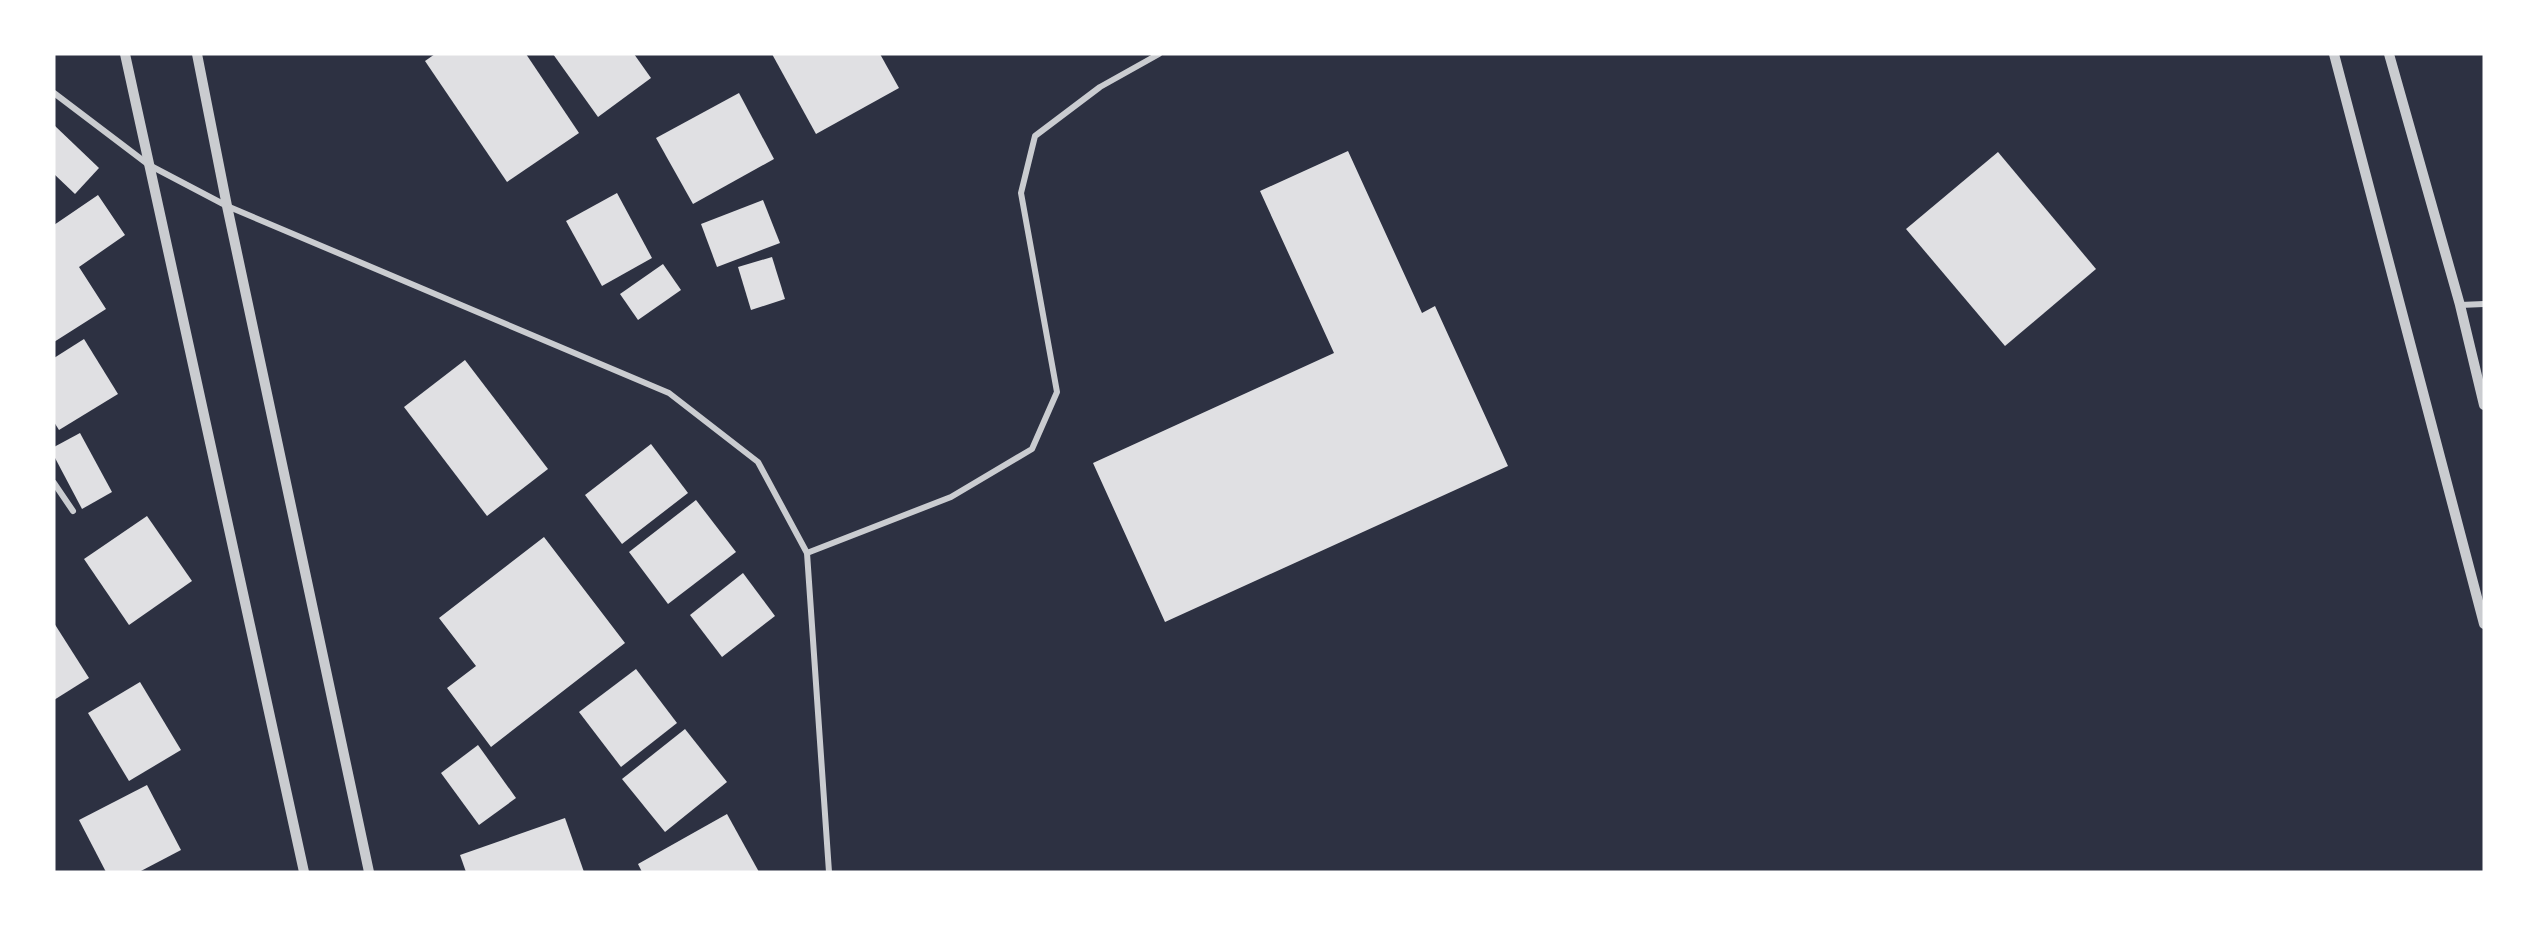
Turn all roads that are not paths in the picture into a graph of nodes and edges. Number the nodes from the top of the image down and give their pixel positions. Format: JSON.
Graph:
{"nodes":[{"id":1,"x":125,"y":54,"type":"edge"},
{"id":2,"x":197,"y":54,"type":"edge"},
{"id":3,"x":1159,"y":54,"type":"edge"},
{"id":4,"x":2334,"y":54,"type":"edge"},
{"id":5,"x":2389,"y":54,"type":"edge"},
{"id":6,"x":54,"y":93,"type":"edge"},
{"id":7,"x":149,"y":165,"type":"junction"},
{"id":8,"x":227,"y":206,"type":"junction"},
{"id":9,"x":2484,"y":304,"type":"edge"},
{"id":10,"x":2460,"y":305,"type":"junction"},
{"id":11,"x":2484,"y":405,"type":"edge"},
{"id":12,"x":54,"y":483,"type":"edge"},
{"id":13,"x":73,"y":511,"type":"dead end"},
{"id":14,"x":807,"y":553,"type":"junction"},
{"id":15,"x":2484,"y":624,"type":"edge"},
{"id":16,"x":304,"y":872,"type":"edge"},
{"id":17,"x":369,"y":872,"type":"edge"},
{"id":18,"x":829,"y":872,"type":"edge"}],
"edges":[{"from":1,"to":7,"type":"street"},
{"from":2,"to":8,"type":"street"},
{"from":3,"to":14,"type":"street"},
{"from":4,"to":15,"type":"street"},
{"from":5,"to":10,"type":"street"},
{"from":6,"to":7,"type":"street"},
{"from":7,"to":8,"type":"street"},
{"from":7,"to":16,"type":"street"},
{"from":8,"to":14,"type":"street"},
{"from":8,"to":17,"type":"street"},
{"from":9,"to":10,"type":"street"},
{"from":10,"to":11,"type":"street"},
{"from":12,"to":13,"type":"street"},
{"from":14,"to":18,"type":"street"}]}
